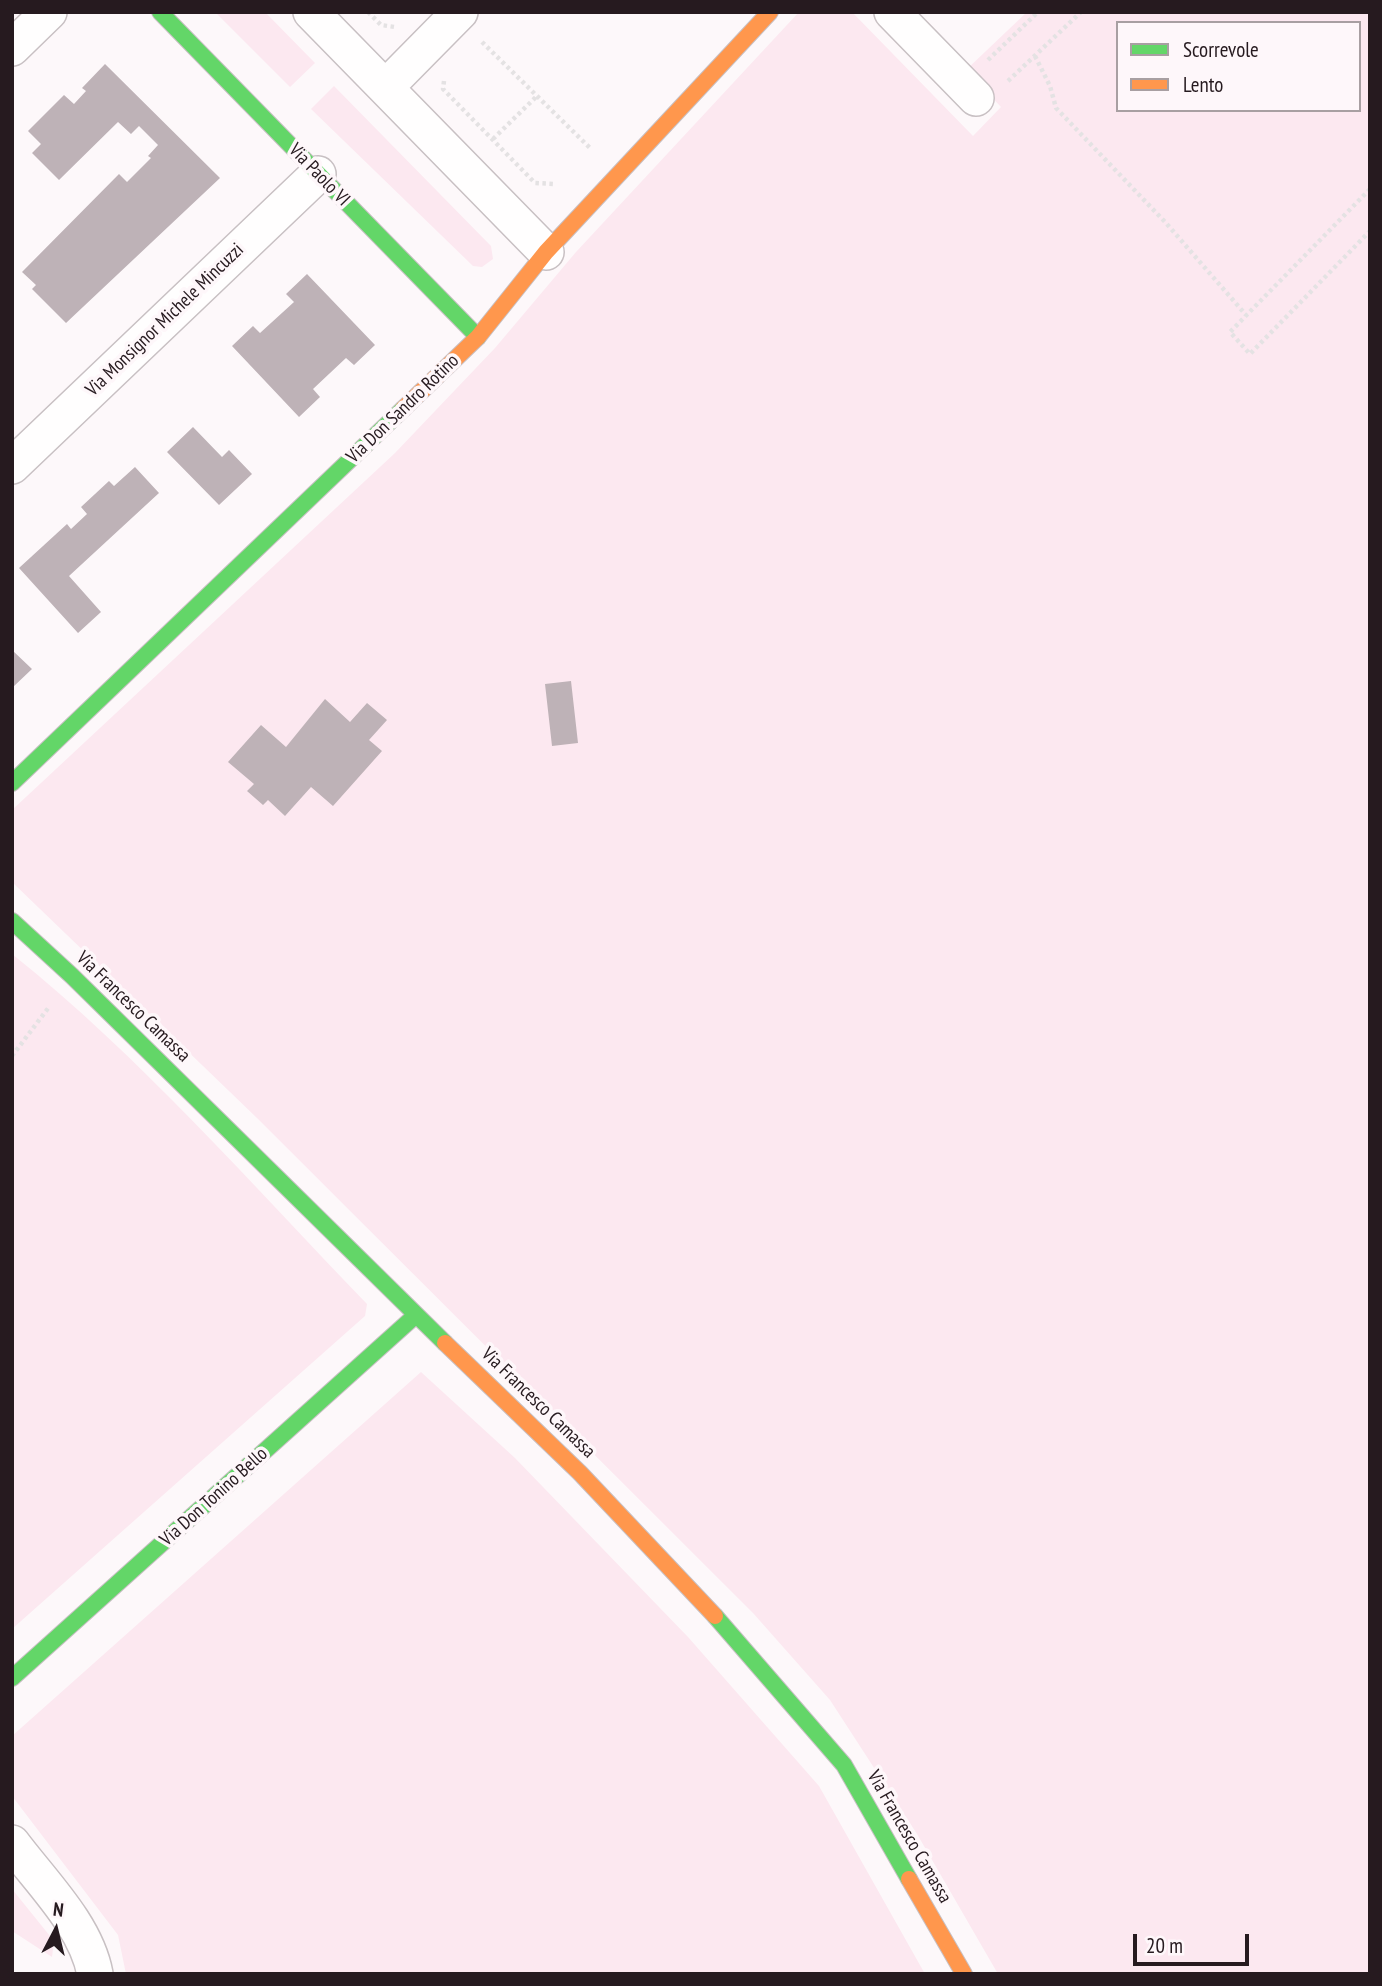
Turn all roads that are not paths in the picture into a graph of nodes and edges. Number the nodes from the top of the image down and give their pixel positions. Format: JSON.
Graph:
{"nodes":[{"id":1,"x":49,"y":12,"type":"edge"},
{"id":2,"x":160,"y":12,"type":"edge"},
{"id":3,"x":311,"y":12,"type":"edge"},
{"id":4,"x":770,"y":12,"type":"edge"},
{"id":5,"x":892,"y":12,"type":"edge"},
{"id":6,"x":468,"y":24,"type":"edge"},
{"id":7,"x":12,"y":48,"type":"edge"},
{"id":8,"x":985,"y":86,"type":"road end"},
{"id":9,"x":386,"y":88,"type":"junction"},
{"id":10,"x":318,"y":174,"type":"junction"},
{"id":11,"x":546,"y":252,"type":"junction"},
{"id":12,"x":478,"y":337,"type":"junction"},
{"id":13,"x":12,"y":466,"type":"edge"},
{"id":14,"x":12,"y":783,"type":"edge"},
{"id":15,"x":12,"y":921,"type":"edge"},
{"id":16,"x":416,"y":1315,"type":"junction"},
{"id":17,"x":12,"y":1678,"type":"edge"},
{"id":18,"x":12,"y":1843,"type":"edge"},
{"id":19,"x":95,"y":1974,"type":"edge"},
{"id":20,"x":964,"y":1974,"type":"edge"}],
"edges":[{"from":1,"to":7,"type":"street"},
{"from":2,"to":10,"type":"street","name":"Via Paolo VI"},
{"from":3,"to":9,"type":"street"},
{"from":4,"to":11,"type":"street","name":"Via Don Sandro Rotino"},
{"from":5,"to":8,"type":"street"},
{"from":6,"to":9,"type":"street"},
{"from":9,"to":11,"type":"street"},
{"from":10,"to":12,"type":"street","name":"Via Paolo VI"},
{"from":10,"to":13,"type":"street","name":"Via Monsignor Michele Mincuzzi"},
{"from":11,"to":12,"type":"street","name":"Via Don Sandro Rotino"},
{"from":12,"to":14,"type":"street","name":"Via Don Sandro Rotino"},
{"from":15,"to":16,"type":"street","name":"Via Francesco Camassa"},
{"from":16,"to":17,"type":"street","name":"Via Don Tonino Bello"},
{"from":16,"to":20,"type":"street","name":"Via Francesco Camassa"},
{"from":18,"to":19,"type":"street"}]}
